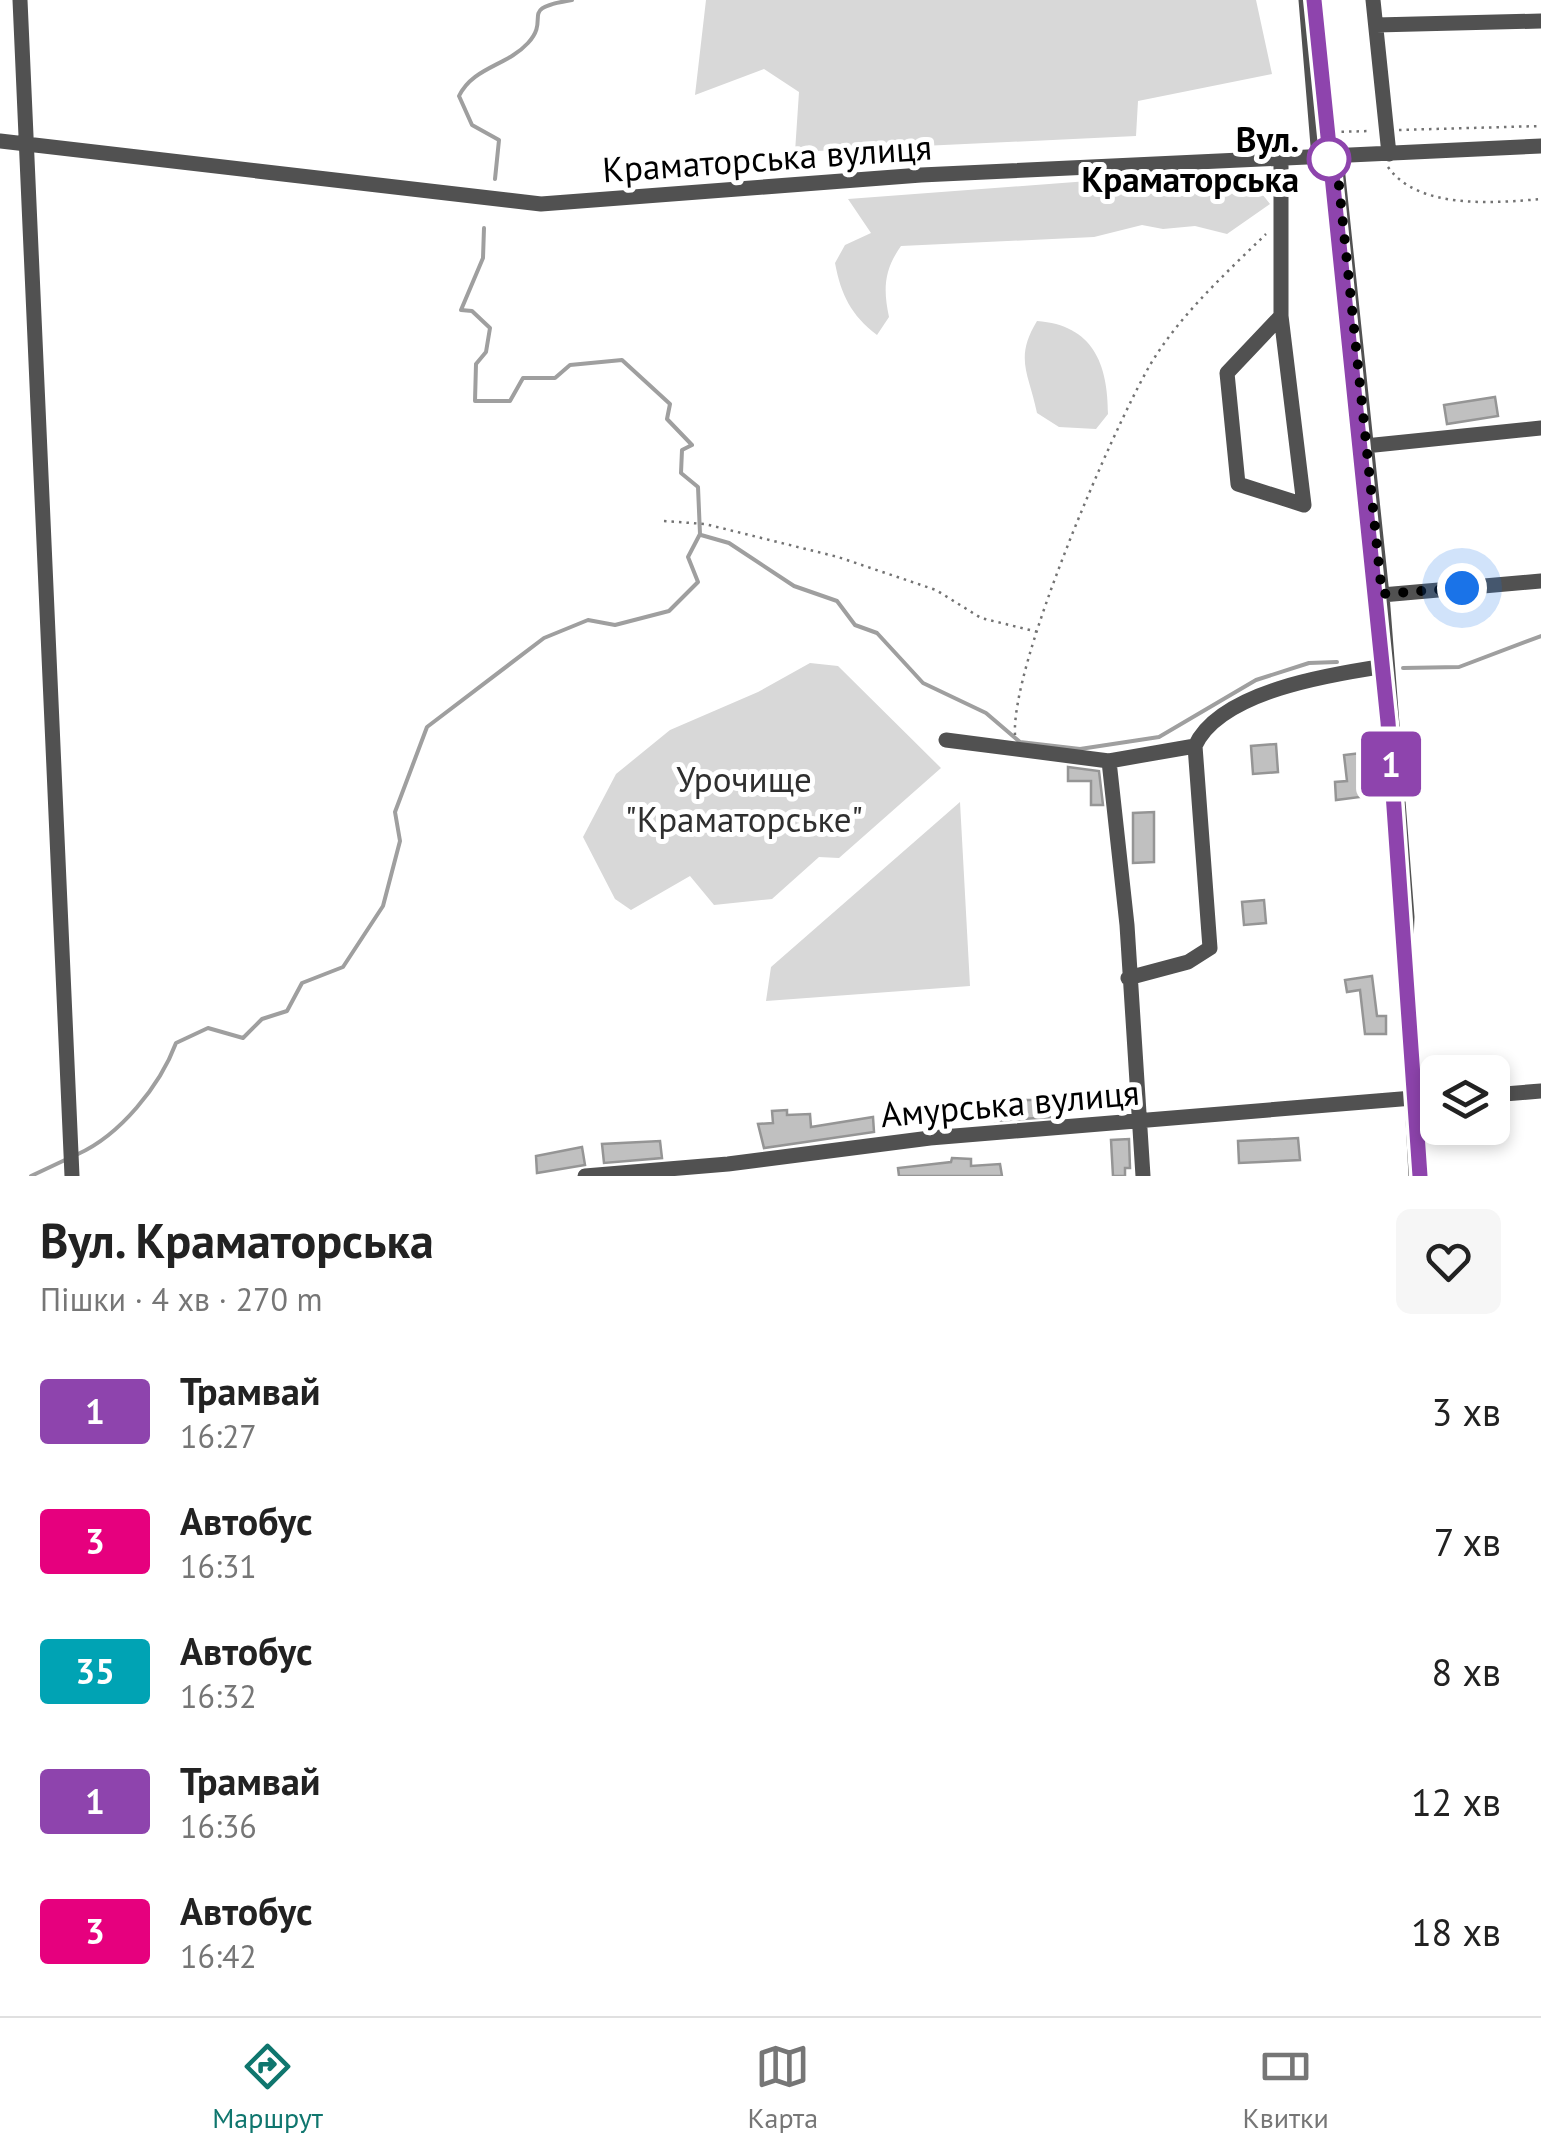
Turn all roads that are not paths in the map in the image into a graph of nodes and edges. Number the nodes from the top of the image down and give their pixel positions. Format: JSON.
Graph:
{"nodes":[{"id":1,"x":20,"y":0,"type":"edge"},
{"id":2,"x":1306,"y":0,"type":"edge"},
{"id":3,"x":1373,"y":0,"type":"edge"},
{"id":4,"x":1541,"y":21,"type":"edge"},
{"id":5,"x":1376,"y":25,"type":"junction"},
{"id":6,"x":0,"y":141,"type":"edge"},
{"id":7,"x":25,"y":144,"type":"junction"},
{"id":8,"x":1541,"y":146,"type":"edge"},
{"id":9,"x":1383,"y":154,"type":"junction"},
{"id":10,"x":1328,"y":158,"type":"junction"},
{"id":11,"x":1282,"y":160,"type":"junction"},
{"id":12,"x":1281,"y":316,"type":"junction"},
{"id":13,"x":1541,"y":428,"type":"edge"},
{"id":14,"x":1365,"y":446,"type":"junction"},
{"id":15,"x":1541,"y":581,"type":"edge"},
{"id":16,"x":1382,"y":594,"type":"junction"},
{"id":17,"x":1386,"y":666,"type":"junction"},
{"id":18,"x":946,"y":740,"type":"dead end"},
{"id":19,"x":1196,"y":746,"type":"junction"},
{"id":20,"x":1110,"y":761,"type":"junction"},
{"id":21,"x":1128,"y":978,"type":"junction"},
{"id":22,"x":1541,"y":1090,"type":"edge"},
{"id":23,"x":1510,"y":1093,"type":"edge"},
{"id":24,"x":1413,"y":1098,"type":"junction"},
{"id":25,"x":1420,"y":1102,"type":"edge"},
{"id":26,"x":1140,"y":1122,"type":"junction"},
{"id":27,"x":728,"y":1170,"type":"edge"},
{"id":28,"x":72,"y":1171,"type":"edge"},
{"id":29,"x":585,"y":1176,"type":"edge"},
{"id":30,"x":1143,"y":1176,"type":"edge"},
{"id":31,"x":1416,"y":1176,"type":"edge"}],
"edges":[{"from":1,"to":7,"type":"street"},
{"from":2,"to":10,"type":"street"},
{"from":3,"to":5,"type":"street"},
{"from":4,"to":5,"type":"street"},
{"from":5,"to":9,"type":"street"},
{"from":6,"to":7,"type":"street","name":"Краматорська вулиця"},
{"from":7,"to":11,"type":"street","name":"Краматорська вулиця"},
{"from":7,"to":28,"type":"street"},
{"from":8,"to":9,"type":"street","name":"Краматорська вулиця"},
{"from":9,"to":10,"type":"street","name":"Краматорська вулиця"},
{"from":10,"to":11,"type":"street","name":"Краматорська вулиця"},
{"from":10,"to":14,"type":"street"},
{"from":11,"to":12,"type":"street"},
{"from":12,"to":12,"type":"street"},
{"from":13,"to":14,"type":"street"},
{"from":14,"to":16,"type":"street"},
{"from":15,"to":16,"type":"street"},
{"from":16,"to":17,"type":"street"},
{"from":17,"to":19,"type":"street"},
{"from":17,"to":24,"type":"street"},
{"from":18,"to":20,"type":"street"},
{"from":19,"to":20,"type":"street"},
{"from":19,"to":21,"type":"street"},
{"from":20,"to":21,"type":"street"},
{"from":21,"to":26,"type":"street"},
{"from":22,"to":23,"type":"street"},
{"from":24,"to":25,"type":"street","name":"Амурська вулиця"},
{"from":24,"to":26,"type":"street","name":"Амурська вулиця"},
{"from":24,"to":31,"type":"street"},
{"from":26,"to":27,"type":"street","name":"Амурська вулиця"},
{"from":26,"to":30,"type":"street"},
{"from":27,"to":29,"type":"street","name":"Амурська вулиця"}]}
